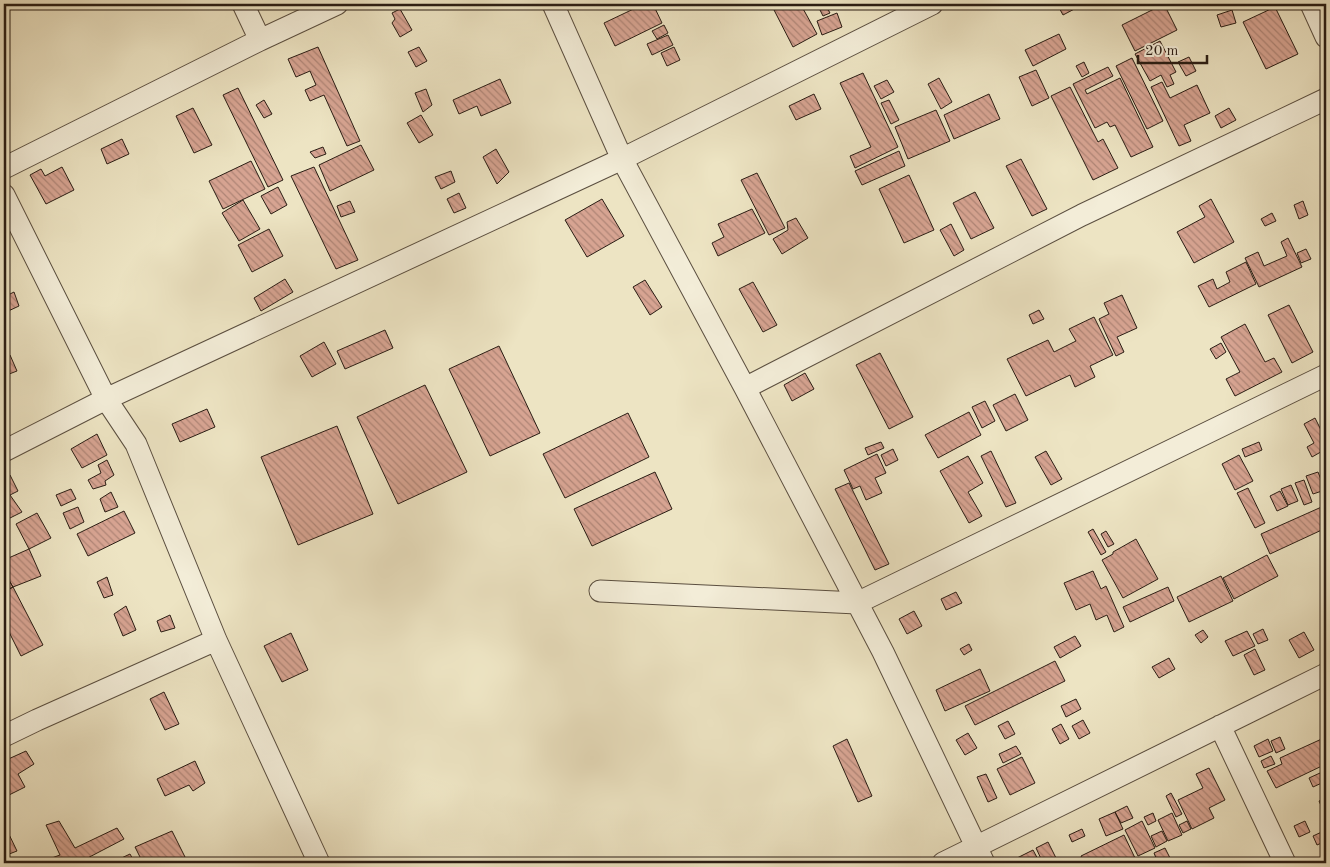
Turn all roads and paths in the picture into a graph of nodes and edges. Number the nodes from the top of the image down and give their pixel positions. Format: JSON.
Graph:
{"nodes":[{"id":1,"x":242,"y":4,"type":"edge"},
{"id":2,"x":337,"y":4,"type":"edge"},
{"id":3,"x":553,"y":4,"type":"edge"},
{"id":4,"x":932,"y":4,"type":"edge"},
{"id":5,"x":1311,"y":4,"type":"edge"},
{"id":6,"x":1326,"y":37,"type":"edge"},
{"id":7,"x":260,"y":40,"type":"junction"},
{"id":8,"x":1326,"y":99,"type":"edge"},
{"id":9,"x":622,"y":159,"type":"junction"},
{"id":10,"x":4,"y":168,"type":"edge"},
{"id":11,"x":4,"y":195,"type":"edge"},
{"id":12,"x":1326,"y":375,"type":"edge"},
{"id":13,"x":745,"y":388,"type":"junction"},
{"id":14,"x":106,"y":399,"type":"junction"},
{"id":15,"x":4,"y":451,"type":"edge"},
{"id":16,"x":600,"y":591,"type":"dead end"},
{"id":17,"x":857,"y":603,"type":"junction"},
{"id":18,"x":216,"y":640,"type":"junction"},
{"id":19,"x":1326,"y":674,"type":"edge"},
{"id":20,"x":1220,"y":726,"type":"junction"},
{"id":21,"x":4,"y":736,"type":"edge"},
{"id":22,"x":981,"y":855,"type":"edge"},
{"id":23,"x":319,"y":863,"type":"edge"},
{"id":24,"x":943,"y":863,"type":"edge"},
{"id":25,"x":1284,"y":863,"type":"edge"}],
"edges":[{"from":1,"to":7,"type":"street"},
{"from":2,"to":7,"type":"street"},
{"from":3,"to":9,"type":"street"},
{"from":4,"to":9,"type":"street"},
{"from":5,"to":6,"type":"street"},
{"from":7,"to":10,"type":"street"},
{"from":8,"to":13,"type":"street"},
{"from":9,"to":13,"type":"street"},
{"from":9,"to":14,"type":"street"},
{"from":11,"to":14,"type":"street"},
{"from":12,"to":17,"type":"street"},
{"from":13,"to":17,"type":"street"},
{"from":14,"to":15,"type":"street"},
{"from":14,"to":18,"type":"street"},
{"from":16,"to":17,"type":"street"},
{"from":17,"to":22,"type":"street"},
{"from":18,"to":21,"type":"street"},
{"from":18,"to":23,"type":"street"},
{"from":19,"to":20,"type":"street"},
{"from":20,"to":22,"type":"street"},
{"from":20,"to":25,"type":"street"},
{"from":22,"to":24,"type":"street"}]}
